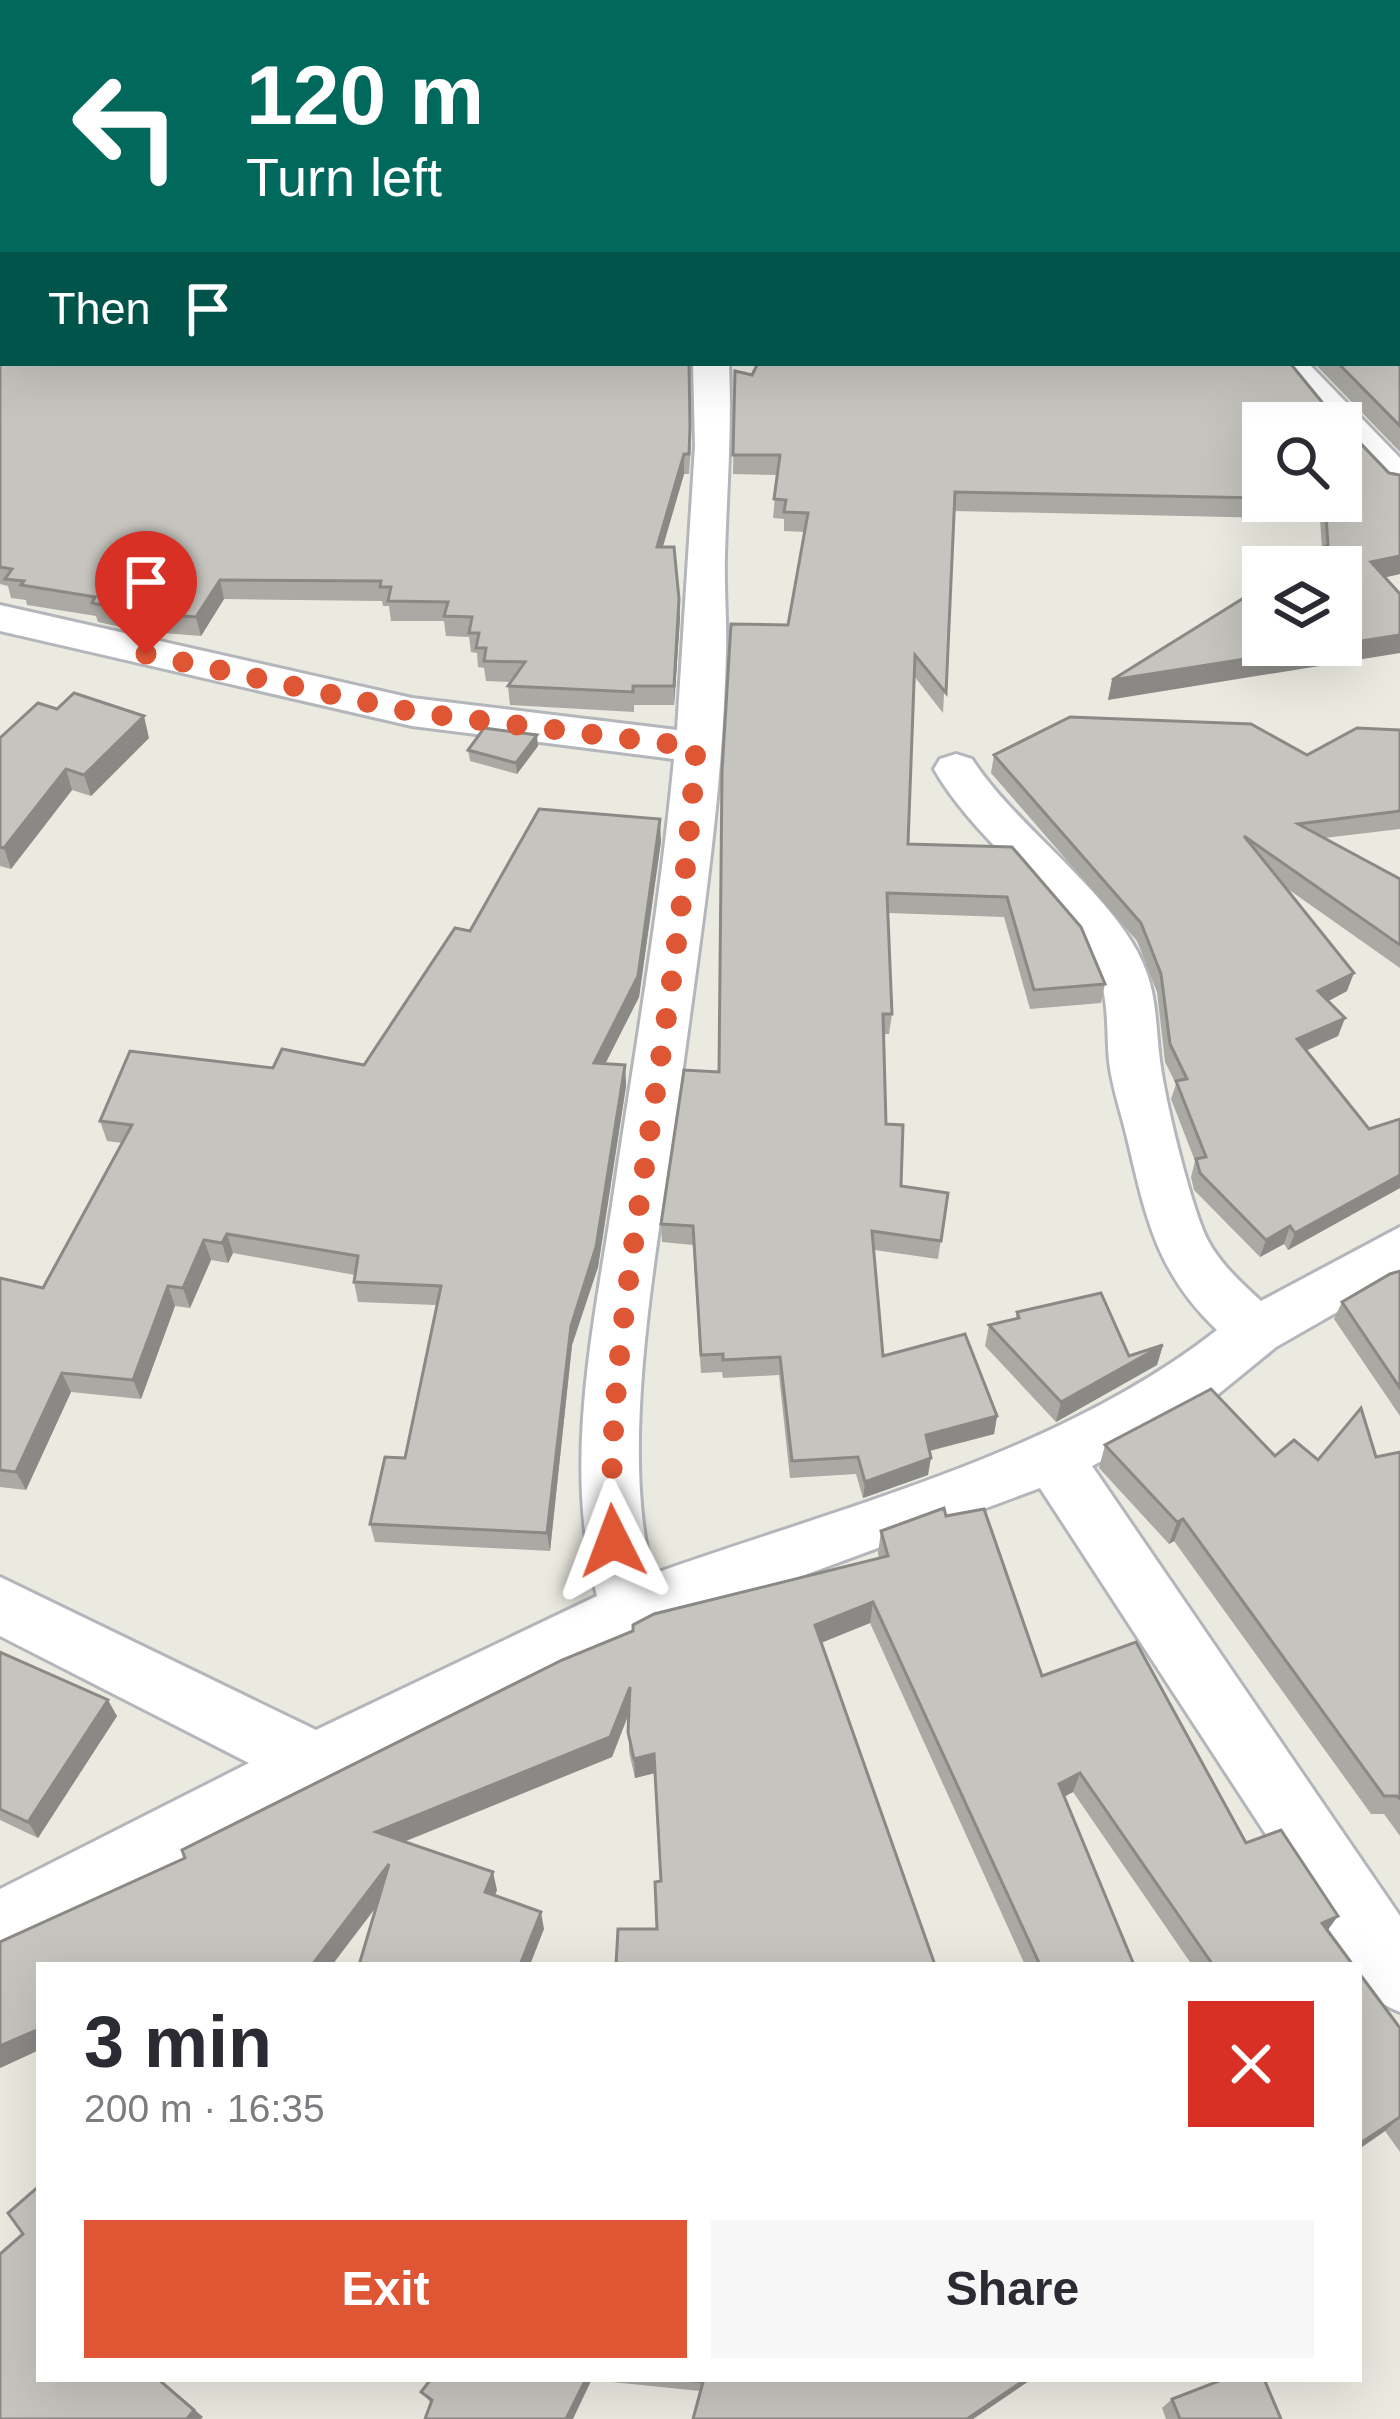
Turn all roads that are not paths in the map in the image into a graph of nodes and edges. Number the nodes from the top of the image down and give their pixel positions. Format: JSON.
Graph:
{"nodes":[{"id":1,"x":711,"y":366,"type":"edge"},
{"id":2,"x":1291,"y":366,"type":"edge"},
{"id":3,"x":1400,"y":482,"type":"edge"},
{"id":4,"x":0,"y":618,"type":"edge"},
{"id":5,"x":696,"y":747,"type":"junction"},
{"id":6,"x":956,"y":769,"type":"dead end"},
{"id":7,"x":1400,"y":1250,"type":"edge"},
{"id":8,"x":1256,"y":1331,"type":"junction"},
{"id":9,"x":1053,"y":1457,"type":"junction"},
{"id":10,"x":0,"y":1605,"type":"edge"},
{"id":11,"x":632,"y":1610,"type":"junction"},
{"id":12,"x":316,"y":1763,"type":"junction"},
{"id":13,"x":0,"y":1926,"type":"edge"},
{"id":14,"x":1400,"y":1977,"type":"edge"}],
"edges":[{"from":1,"to":5,"type":"street"},
{"from":2,"to":3,"type":"street"},
{"from":4,"to":5,"type":"street"},
{"from":5,"to":11,"type":"street"},
{"from":6,"to":8,"type":"street"},
{"from":7,"to":8,"type":"street"},
{"from":8,"to":9,"type":"street"},
{"from":9,"to":11,"type":"street"},
{"from":9,"to":14,"type":"street"},
{"from":10,"to":12,"type":"street"},
{"from":11,"to":12,"type":"street"},
{"from":12,"to":13,"type":"street"}]}
